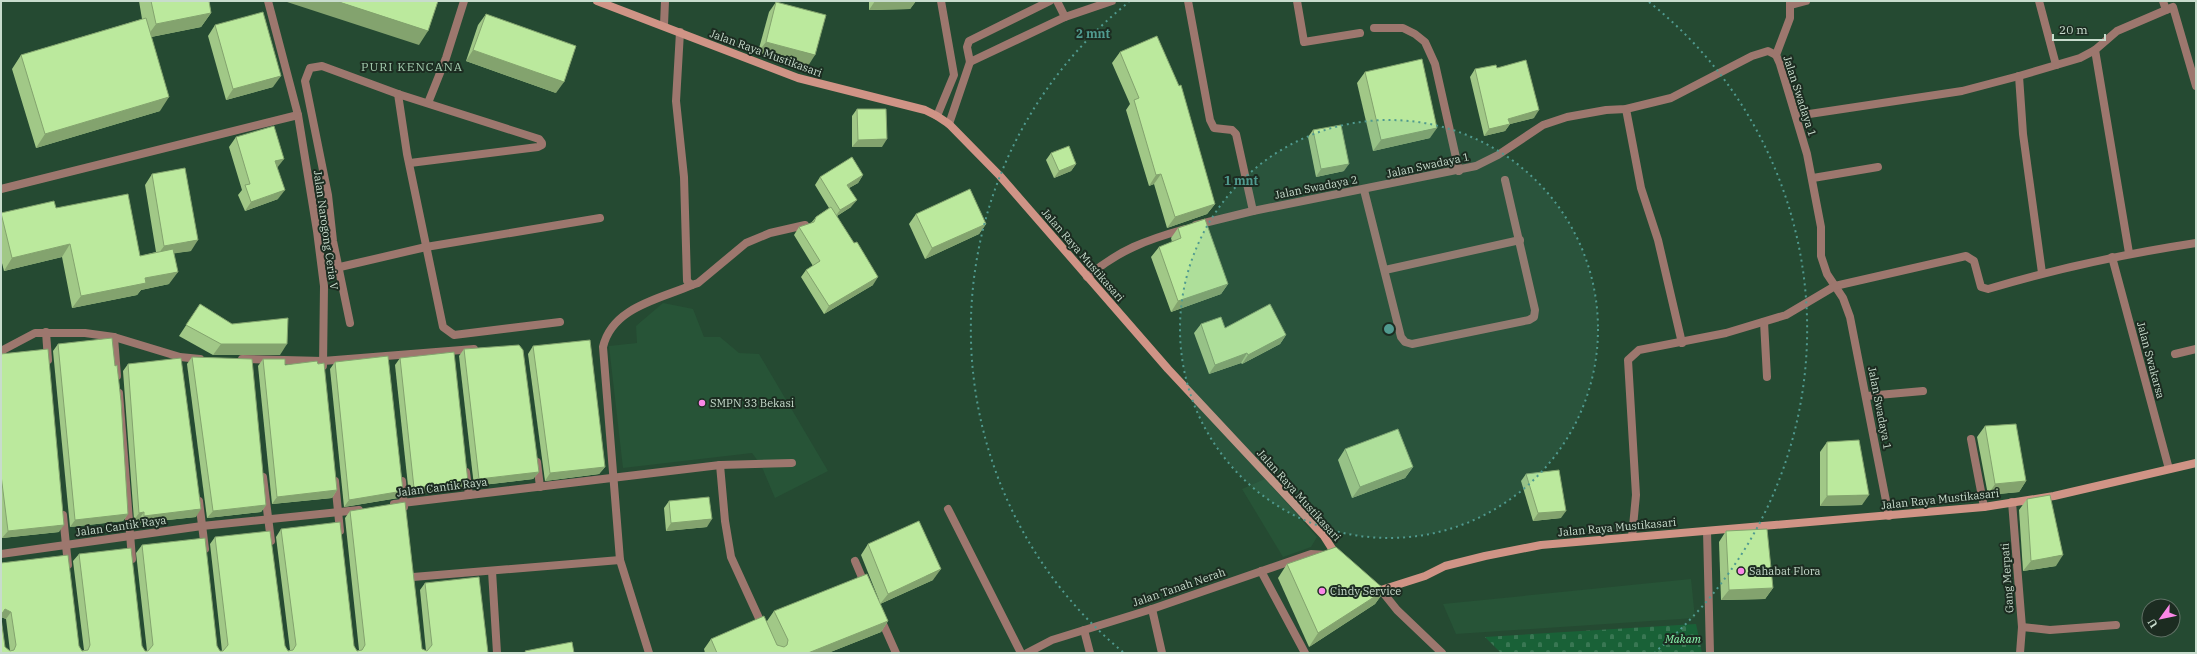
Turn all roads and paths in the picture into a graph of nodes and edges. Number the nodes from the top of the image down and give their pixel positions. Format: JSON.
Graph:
{"nodes":[{"id":1,"x":268,"y":1,"type":"edge"},
{"id":2,"x":464,"y":1,"type":"edge"},
{"id":3,"x":598,"y":1,"type":"edge"},
{"id":4,"x":665,"y":1,"type":"edge"},
{"id":5,"x":941,"y":1,"type":"edge"},
{"id":6,"x":1050,"y":1,"type":"edge"},
{"id":7,"x":1057,"y":1,"type":"edge"},
{"id":8,"x":1112,"y":1,"type":"edge"},
{"id":9,"x":1188,"y":1,"type":"edge"},
{"id":10,"x":1296,"y":1,"type":"edge"},
{"id":11,"x":1806,"y":1,"type":"edge"},
{"id":12,"x":2039,"y":1,"type":"edge"},
{"id":13,"x":2163,"y":1,"type":"edge"},
{"id":14,"x":1791,"y":3,"type":"edge"},
{"id":15,"x":2170,"y":8,"type":"junction"},
{"id":16,"x":1065,"y":17,"type":"junction"},
{"id":17,"x":664,"y":25,"type":"junction"},
{"id":18,"x":1374,"y":28,"type":"dead end"},
{"id":19,"x":680,"y":32,"type":"junction"},
{"id":20,"x":1360,"y":33,"type":"dead end"},
{"id":21,"x":2095,"y":50,"type":"junction"},
{"id":22,"x":1776,"y":55,"type":"junction"},
{"id":23,"x":970,"y":62,"type":"junction"},
{"id":24,"x":2056,"y":65,"type":"junction"},
{"id":25,"x":2019,"y":76,"type":"junction"},
{"id":26,"x":2196,"y":86,"type":"edge"},
{"id":27,"x":398,"y":94,"type":"junction"},
{"id":28,"x":428,"y":103,"type":"junction"},
{"id":29,"x":1626,"y":109,"type":"junction"},
{"id":30,"x":298,"y":115,"type":"junction"},
{"id":31,"x":937,"y":116,"type":"junction"},
{"id":32,"x":1796,"y":116,"type":"junction"},
{"id":33,"x":948,"y":124,"type":"junction"},
{"id":34,"x":410,"y":163,"type":"junction"},
{"id":35,"x":1878,"y":167,"type":"dead end"},
{"id":36,"x":1459,"y":171,"type":"junction"},
{"id":37,"x":1813,"y":178,"type":"junction"},
{"id":38,"x":1505,"y":180,"type":"dead end"},
{"id":39,"x":1368,"y":189,"type":"junction"},
{"id":40,"x":1,"y":190,"type":"edge"},
{"id":41,"x":1253,"y":211,"type":"junction"},
{"id":42,"x":600,"y":218,"type":"dead end"},
{"id":43,"x":804,"y":225,"type":"edge"},
{"id":44,"x":1520,"y":240,"type":"junction"},
{"id":45,"x":2196,"y":243,"type":"edge"},
{"id":46,"x":426,"y":246,"type":"junction"},
{"id":47,"x":2129,"y":253,"type":"junction"},
{"id":48,"x":2112,"y":257,"type":"junction"},
{"id":49,"x":340,"y":267,"type":"junction"},
{"id":50,"x":1385,"y":270,"type":"junction"},
{"id":51,"x":2042,"y":273,"type":"junction"},
{"id":52,"x":1087,"y":277,"type":"junction"},
{"id":53,"x":692,"y":285,"type":"junction"},
{"id":54,"x":1835,"y":286,"type":"junction"},
{"id":55,"x":560,"y":322,"type":"dead end"},
{"id":56,"x":1764,"y":322,"type":"junction"},
{"id":57,"x":350,"y":323,"type":"dead end"},
{"id":58,"x":46,"y":332,"type":"junction"},
{"id":59,"x":114,"y":337,"type":"junction"},
{"id":60,"x":1682,"y":343,"type":"junction"},
{"id":61,"x":485,"y":349,"type":"edge"},
{"id":62,"x":2196,"y":349,"type":"edge"},
{"id":63,"x":1,"y":351,"type":"edge"},
{"id":64,"x":2175,"y":354,"type":"dead end"},
{"id":65,"x":208,"y":360,"type":"edge"},
{"id":66,"x":231,"y":360,"type":"edge"},
{"id":67,"x":323,"y":361,"type":"junction"},
{"id":68,"x":49,"y":372,"type":"edge"},
{"id":69,"x":324,"y":377,"type":"edge"},
{"id":70,"x":1767,"y":377,"type":"dead end"},
{"id":71,"x":1923,"y":391,"type":"dead end"},
{"id":72,"x":1867,"y":396,"type":"junction"},
{"id":73,"x":1971,"y":439,"type":"dead end"},
{"id":74,"x":536,"y":456,"type":"edge"},
{"id":75,"x":792,"y":463,"type":"dead end"},
{"id":76,"x":2196,"y":463,"type":"edge"},
{"id":77,"x":466,"y":464,"type":"edge"},
{"id":78,"x":720,"y":465,"type":"junction"},
{"id":79,"x":262,"y":466,"type":"edge"},
{"id":80,"x":2169,"y":469,"type":"junction"},
{"id":81,"x":400,"y":472,"type":"edge"},
{"id":82,"x":334,"y":476,"type":"edge"},
{"id":83,"x":614,"y":478,"type":"junction"},
{"id":84,"x":540,"y":487,"type":"junction"},
{"id":85,"x":198,"y":489,"type":"edge"},
{"id":86,"x":469,"y":495,"type":"junction"},
{"id":87,"x":2012,"y":502,"type":"junction"},
{"id":88,"x":404,"y":503,"type":"junction"},
{"id":89,"x":382,"y":506,"type":"edge"},
{"id":90,"x":62,"y":507,"type":"edge"},
{"id":91,"x":1984,"y":507,"type":"junction"},
{"id":92,"x":368,"y":509,"type":"edge"},
{"id":93,"x":948,"y":509,"type":"dead end"},
{"id":94,"x":338,"y":514,"type":"junction"},
{"id":95,"x":1889,"y":516,"type":"junction"},
{"id":96,"x":406,"y":518,"type":"edge"},
{"id":97,"x":268,"y":520,"type":"junction"},
{"id":98,"x":202,"y":526,"type":"junction"},
{"id":99,"x":1707,"y":531,"type":"junction"},
{"id":100,"x":129,"y":536,"type":"junction"},
{"id":101,"x":341,"y":537,"type":"edge"},
{"id":102,"x":1632,"y":537,"type":"junction"},
{"id":103,"x":66,"y":545,"type":"junction"},
{"id":104,"x":272,"y":551,"type":"edge"},
{"id":105,"x":1,"y":554,"type":"edge"},
{"id":106,"x":205,"y":556,"type":"edge"},
{"id":107,"x":620,"y":560,"type":"junction"},
{"id":108,"x":855,"y":561,"type":"dead end"},
{"id":109,"x":1341,"y":562,"type":"joint"},
{"id":110,"x":133,"y":567,"type":"edge"},
{"id":111,"x":492,"y":571,"type":"junction"},
{"id":112,"x":1261,"y":571,"type":"junction"},
{"id":113,"x":70,"y":576,"type":"edge"},
{"id":114,"x":413,"y":577,"type":"edge"},
{"id":115,"x":1364,"y":584,"type":"edge"},
{"id":116,"x":1381,"y":590,"type":"junction"},
{"id":117,"x":870,"y":596,"type":"edge"},
{"id":118,"x":1152,"y":609,"type":"junction"},
{"id":119,"x":877,"y":611,"type":"edge"},
{"id":120,"x":2116,"y":625,"type":"dead end"},
{"id":121,"x":2022,"y":627,"type":"junction"},
{"id":122,"x":1084,"y":630,"type":"junction"},
{"id":123,"x":765,"y":632,"type":"edge"},
{"id":124,"x":497,"y":653,"type":"edge"},
{"id":125,"x":649,"y":653,"type":"edge"},
{"id":126,"x":896,"y":653,"type":"edge"},
{"id":127,"x":1021,"y":653,"type":"edge"},
{"id":128,"x":1027,"y":653,"type":"edge"},
{"id":129,"x":1090,"y":653,"type":"edge"},
{"id":130,"x":1162,"y":653,"type":"edge"},
{"id":131,"x":1305,"y":653,"type":"edge"},
{"id":132,"x":1442,"y":653,"type":"edge"},
{"id":133,"x":1710,"y":653,"type":"edge"},
{"id":134,"x":2020,"y":653,"type":"edge"}],
"edges":[{"from":1,"to":30,"type":"street","name":"Jalan Narogong Ceria V"},
{"from":2,"to":28,"type":"street"},
{"from":3,"to":17,"type":"main road","name":"Jalan Raya Mustikasari"},
{"from":4,"to":17,"type":"street"},
{"from":5,"to":31,"type":"street"},
{"from":6,"to":23,"type":"street"},
{"from":7,"to":16,"type":"street"},
{"from":8,"to":16,"type":"street"},
{"from":9,"to":41,"type":"street"},
{"from":10,"to":20,"type":"street"},
{"from":11,"to":14,"type":"street"},
{"from":12,"to":24,"type":"street"},
{"from":13,"to":15,"type":"street"},
{"from":14,"to":22,"type":"street"},
{"from":15,"to":21,"type":"street"},
{"from":15,"to":26,"type":"street"},
{"from":16,"to":23,"type":"street"},
{"from":17,"to":19,"type":"main road","name":"Jalan Raya Mustikasari"},
{"from":18,"to":36,"type":"street"},
{"from":19,"to":31,"type":"main road","name":"Jalan Raya Mustikasari"},
{"from":19,"to":53,"type":"street"},
{"from":21,"to":24,"type":"street"},
{"from":21,"to":47,"type":"street"},
{"from":22,"to":29,"type":"street","name":"Jalan Swadaya 1"},
{"from":22,"to":32,"type":"street","name":"Jalan Swadaya 1"},
{"from":23,"to":33,"type":"street"},
{"from":24,"to":25,"type":"street"},
{"from":25,"to":32,"type":"street"},
{"from":25,"to":51,"type":"street"},
{"from":27,"to":28,"type":"street"},
{"from":27,"to":34,"type":"street"},
{"from":27,"to":49,"type":"street"},
{"from":28,"to":34,"type":"street"},
{"from":29,"to":36,"type":"street","name":"Jalan Swadaya 1"},
{"from":29,"to":60,"type":"street"},
{"from":30,"to":40,"type":"street"},
{"from":30,"to":67,"type":"street","name":"Jalan Narogong Ceria V"},
{"from":31,"to":33,"type":"main road","name":"Jalan Raya Mustikasari"},
{"from":32,"to":37,"type":"street","name":"Jalan Swadaya 1"},
{"from":33,"to":52,"type":"main road","name":"Jalan Raya Mustikasari"},
{"from":34,"to":46,"type":"street"},
{"from":35,"to":37,"type":"street"},
{"from":36,"to":39,"type":"street","name":"Jalan Swadaya 1"},
{"from":37,"to":54,"type":"street","name":"Jalan Swadaya 1"},
{"from":38,"to":44,"type":"street"},
{"from":39,"to":41,"type":"street","name":"Jalan Swadaya 2"},
{"from":39,"to":50,"type":"street"},
{"from":41,"to":52,"type":"street","name":"Jalan Swadaya 2"},
{"from":42,"to":46,"type":"street"},
{"from":43,"to":53,"type":"street"},
{"from":44,"to":50,"type":"street"},
{"from":44,"to":50,"type":"street"},
{"from":45,"to":47,"type":"street"},
{"from":46,"to":49,"type":"street"},
{"from":46,"to":55,"type":"street"},
{"from":47,"to":48,"type":"street"},
{"from":48,"to":51,"type":"street"},
{"from":48,"to":80,"type":"street","name":"Jalan Swakarsa"},
{"from":49,"to":57,"type":"street"},
{"from":51,"to":54,"type":"street"},
{"from":52,"to":109,"type":"main road","name":"Jalan Raya Mustikasari"},
{"from":53,"to":83,"type":"street"},
{"from":54,"to":56,"type":"street"},
{"from":54,"to":72,"type":"street","name":"Jalan Swadaya 1"},
{"from":56,"to":60,"type":"street"},
{"from":56,"to":70,"type":"street"},
{"from":58,"to":59,"type":"street"},
{"from":58,"to":63,"type":"street"},
{"from":58,"to":68,"type":"street"},
{"from":59,"to":65,"type":"street"},
{"from":59,"to":100,"type":"street"},
{"from":60,"to":102,"type":"street"},
{"from":61,"to":67,"type":"street"},
{"from":62,"to":64,"type":"street"},
{"from":66,"to":67,"type":"street"},
{"from":67,"to":69,"type":"street","name":"Jalan Narogong Ceria V"},
{"from":71,"to":72,"type":"street"},
{"from":72,"to":95,"type":"street","name":"Jalan Swadaya 1"},
{"from":73,"to":91,"type":"street"},
{"from":74,"to":84,"type":"street"},
{"from":75,"to":78,"type":"street","name":"Jalan Cantik Raya"},
{"from":76,"to":80,"type":"main road","name":"Jalan Raya Mustikasari"},
{"from":77,"to":86,"type":"street"},
{"from":78,"to":83,"type":"street","name":"Jalan Cantik Raya"},
{"from":78,"to":123,"type":"street"},
{"from":79,"to":97,"type":"street"},
{"from":80,"to":87,"type":"main road","name":"Jalan Raya Mustikasari"},
{"from":81,"to":88,"type":"street"},
{"from":82,"to":94,"type":"street"},
{"from":83,"to":84,"type":"street","name":"Jalan Cantik Raya"},
{"from":83,"to":107,"type":"street"},
{"from":84,"to":86,"type":"street","name":"Jalan Cantik Raya"},
{"from":85,"to":98,"type":"street"},
{"from":86,"to":88,"type":"street","name":"Jalan Cantik Raya"},
{"from":87,"to":91,"type":"main road","name":"Jalan Raya Mustikasari"},
{"from":87,"to":121,"type":"street","name":"Gang Merpati"},
{"from":88,"to":89,"type":"street","name":"Jalan Cantik Raya"},
{"from":88,"to":96,"type":"street"},
{"from":90,"to":103,"type":"street"},
{"from":91,"to":95,"type":"main road","name":"Jalan Raya Mustikasari"},
{"from":92,"to":94,"type":"street","name":"Jalan Cantik Raya"},
{"from":93,"to":127,"type":"street"},
{"from":94,"to":97,"type":"street","name":"Jalan Cantik Raya"},
{"from":94,"to":101,"type":"street"},
{"from":95,"to":99,"type":"main road","name":"Jalan Raya Mustikasari"},
{"from":97,"to":98,"type":"street","name":"Jalan Cantik Raya"},
{"from":97,"to":104,"type":"street"},
{"from":98,"to":100,"type":"street","name":"Jalan Cantik Raya"},
{"from":98,"to":106,"type":"street"},
{"from":99,"to":102,"type":"main road","name":"Jalan Raya Mustikasari"},
{"from":99,"to":133,"type":"street"},
{"from":100,"to":103,"type":"street","name":"Jalan Cantik Raya"},
{"from":100,"to":110,"type":"street"},
{"from":102,"to":116,"type":"main road","name":"Jalan Raya Mustikasari"},
{"from":103,"to":105,"type":"street","name":"Jalan Cantik Raya"},
{"from":103,"to":113,"type":"street"},
{"from":107,"to":111,"type":"street"},
{"from":107,"to":125,"type":"street"},
{"from":108,"to":117,"type":"street"},
{"from":109,"to":112,"type":"street","name":"Jalan Tanah Nerah"},
{"from":111,"to":114,"type":"street"},
{"from":111,"to":124,"type":"street"},
{"from":112,"to":118,"type":"street","name":"Jalan Tanah Nerah"},
{"from":112,"to":131,"type":"street"},
{"from":115,"to":116,"type":"main road"},
{"from":116,"to":132,"type":"street"},
{"from":118,"to":122,"type":"street","name":"Jalan Tanah Nerah"},
{"from":118,"to":130,"type":"street"},
{"from":119,"to":126,"type":"street"},
{"from":120,"to":121,"type":"street"},
{"from":121,"to":134,"type":"street","name":"Gang Merpati"},
{"from":122,"to":128,"type":"street","name":"Jalan Tanah Nerah"},
{"from":122,"to":129,"type":"street"}]}
